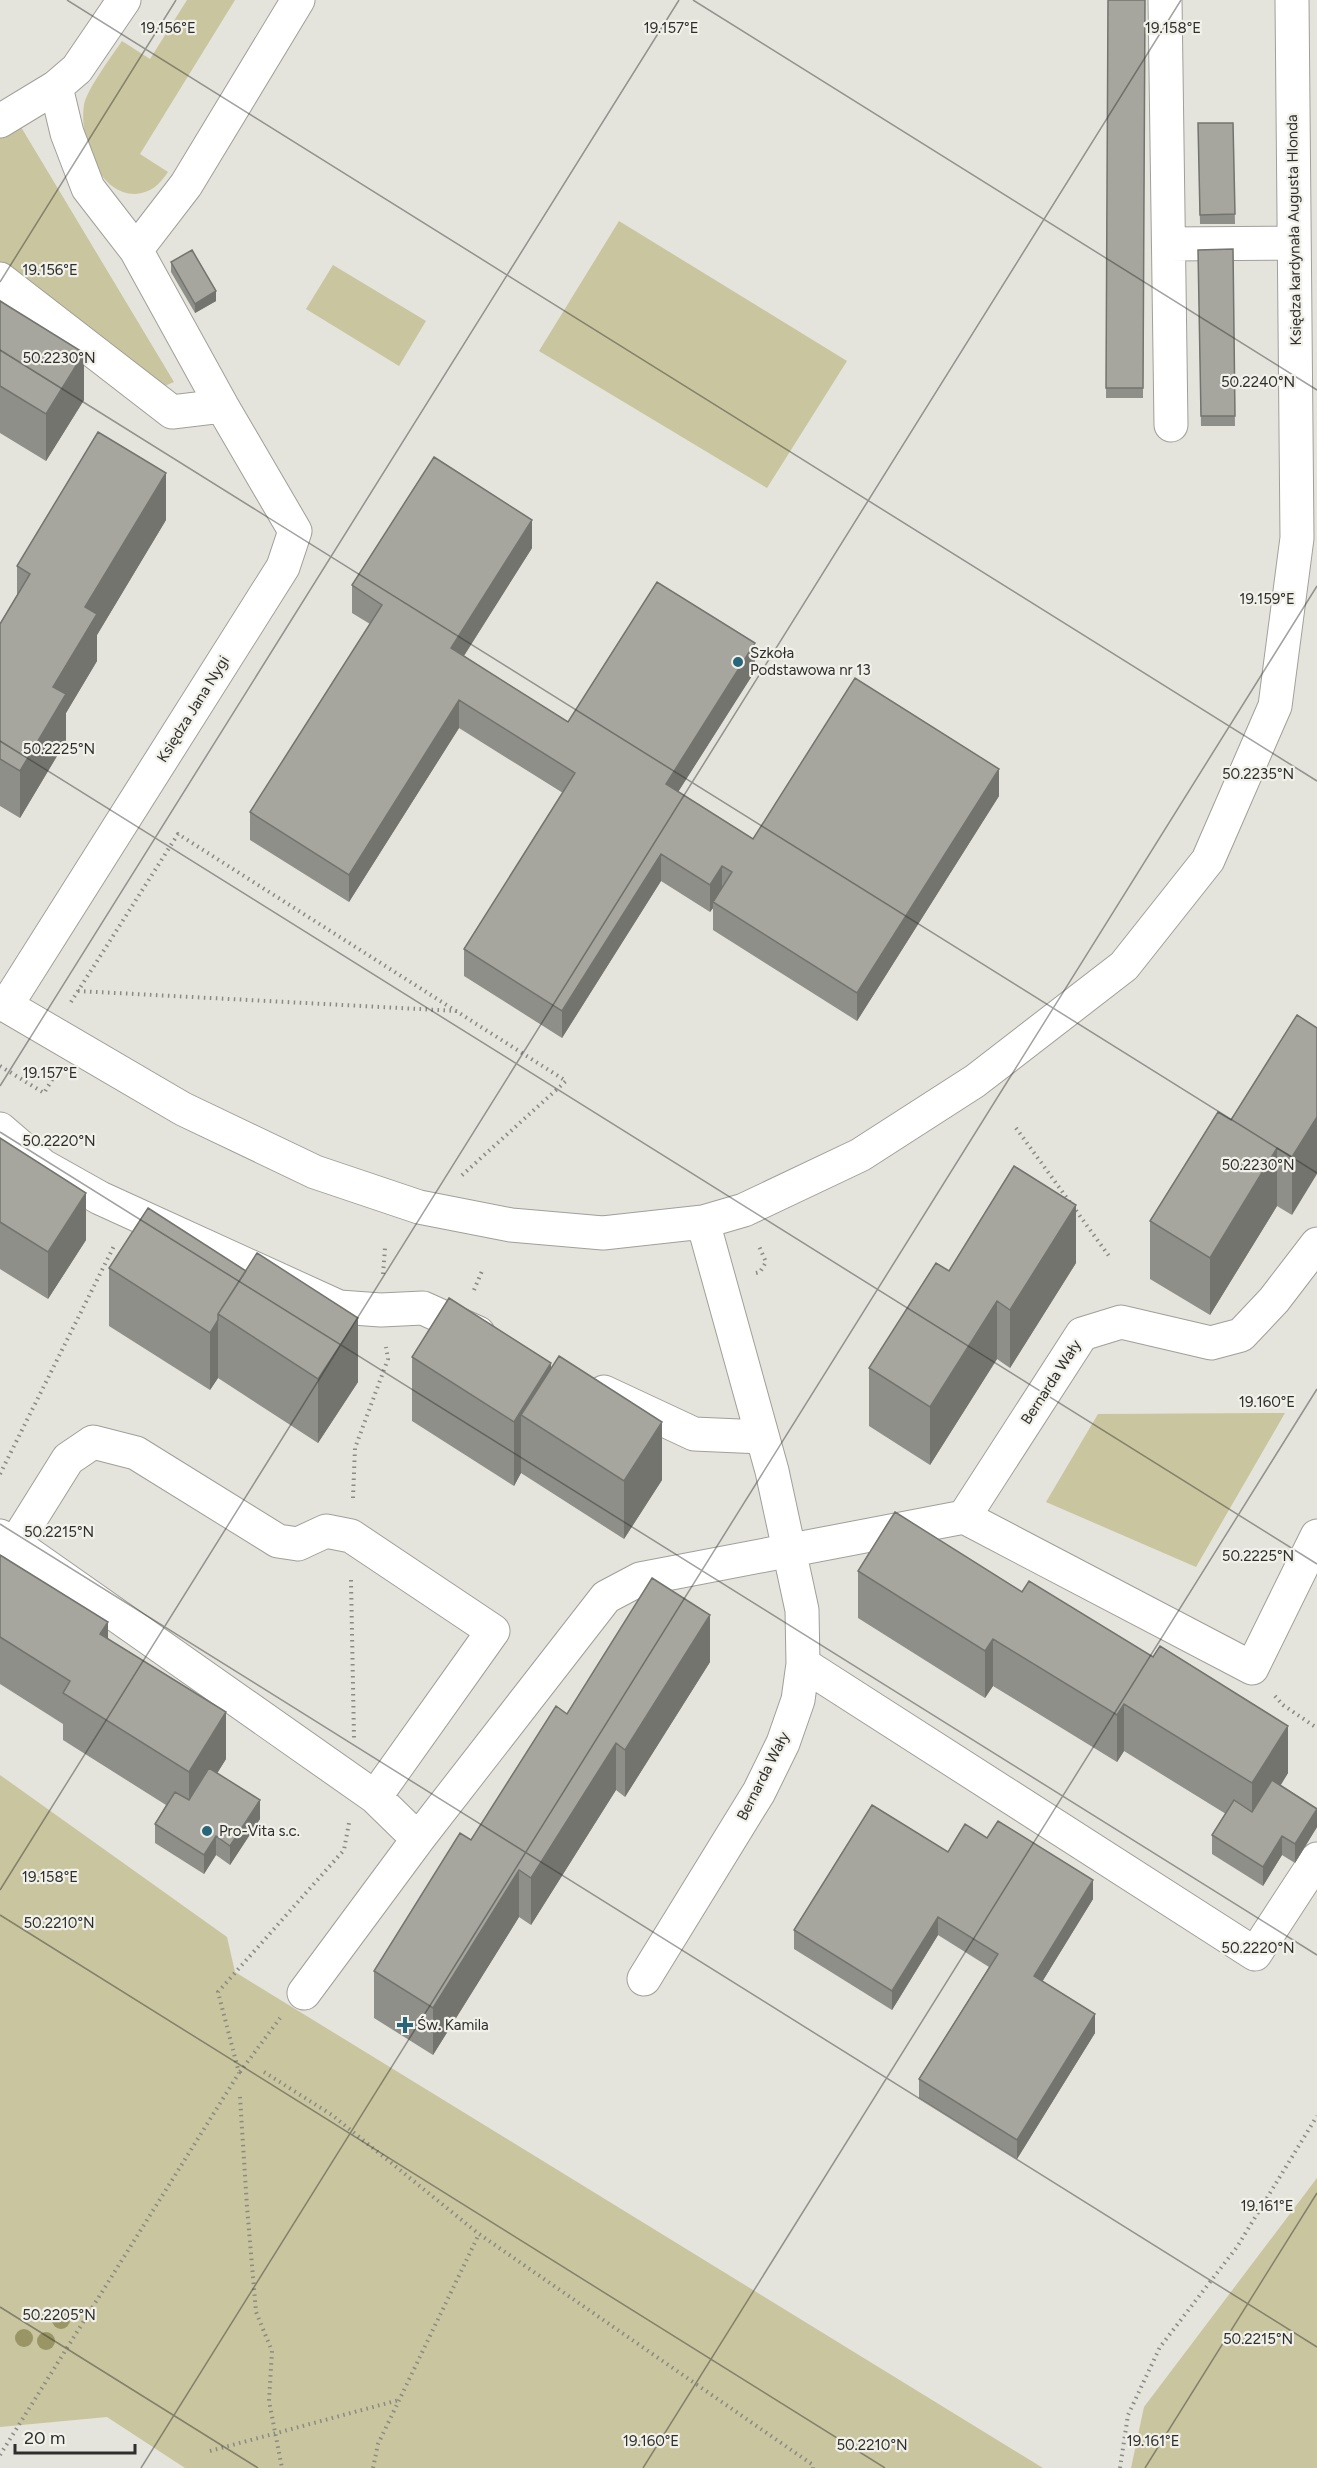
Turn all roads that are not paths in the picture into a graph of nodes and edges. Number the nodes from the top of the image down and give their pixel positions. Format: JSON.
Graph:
{"nodes":[{"id":1,"x":124,"y":0,"type":"edge"},
{"id":2,"x":298,"y":0,"type":"edge"},
{"id":3,"x":1165,"y":0,"type":"edge"},
{"id":4,"x":1292,"y":0,"type":"edge"},
{"id":5,"x":56,"y":87,"type":"junction"},
{"id":6,"x":0,"y":120,"type":"edge"},
{"id":7,"x":1294,"y":243,"type":"junction"},
{"id":8,"x":1169,"y":244,"type":"junction"},
{"id":9,"x":136,"y":250,"type":"junction"},
{"id":10,"x":0,"y":279,"type":"edge"},
{"id":11,"x":222,"y":406,"type":"junction"},
{"id":12,"x":1171,"y":425,"type":"dead end"},
{"id":13,"x":1307,"y":540,"type":"edge"},
{"id":14,"x":9,"y":996,"type":"edge"},
{"id":15,"x":0,"y":1129,"type":"edge"},
{"id":16,"x":703,"y":1222,"type":"junction"},
{"id":17,"x":1317,"y":1244,"type":"edge"},
{"id":18,"x":502,"y":1344,"type":"edge"},
{"id":19,"x":576,"y":1379,"type":"edge"},
{"id":20,"x":762,"y":1437,"type":"junction"},
{"id":21,"x":964,"y":1517,"type":"junction"},
{"id":22,"x":1317,"y":1536,"type":"edge"},
{"id":23,"x":7,"y":1540,"type":"edge"},
{"id":24,"x":789,"y":1550,"type":"junction"},
{"id":25,"x":803,"y":1664,"type":"junction"},
{"id":26,"x":365,"y":1791,"type":"junction"},
{"id":27,"x":418,"y":1839,"type":"junction"},
{"id":28,"x":1317,"y":1859,"type":"edge"},
{"id":29,"x":644,"y":1979,"type":"dead end"},
{"id":30,"x":304,"y":1993,"type":"dead end"}],
"edges":[{"from":1,"to":5,"type":"street"},
{"from":2,"to":9,"type":"street"},
{"from":3,"to":8,"type":"street"},
{"from":4,"to":7,"type":"street","name":"Księdza kardynała Augusta Hlonda"},
{"from":5,"to":6,"type":"street"},
{"from":5,"to":9,"type":"street","name":"Księdza Jana Nygi"},
{"from":7,"to":8,"type":"street"},
{"from":7,"to":13,"type":"street","name":"Księdza kardynała Augusta Hlonda"},
{"from":8,"to":12,"type":"street"},
{"from":9,"to":11,"type":"street","name":"Księdza Jana Nygi"},
{"from":10,"to":11,"type":"street"},
{"from":11,"to":14,"type":"street","name":"Księdza Jana Nygi"},
{"from":13,"to":16,"type":"street","name":"Księdza kardynała Augusta Hlonda"},
{"from":14,"to":16,"type":"street","name":"Księdza kardynała Augusta Hlonda"},
{"from":15,"to":18,"type":"street"},
{"from":16,"to":20,"type":"street","name":"Bernarda Wały"},
{"from":17,"to":21,"type":"street","name":"Bernarda Wały"},
{"from":19,"to":20,"type":"street"},
{"from":20,"to":24,"type":"street","name":"Bernarda Wały"},
{"from":21,"to":22,"type":"street"},
{"from":21,"to":24,"type":"street"},
{"from":23,"to":26,"type":"street"},
{"from":23,"to":26,"type":"street"},
{"from":24,"to":25,"type":"street","name":"Bernarda Wały"},
{"from":24,"to":27,"type":"street"},
{"from":25,"to":28,"type":"street"},
{"from":25,"to":29,"type":"street","name":"Bernarda Wały"},
{"from":26,"to":27,"type":"street"},
{"from":27,"to":30,"type":"street"}]}
